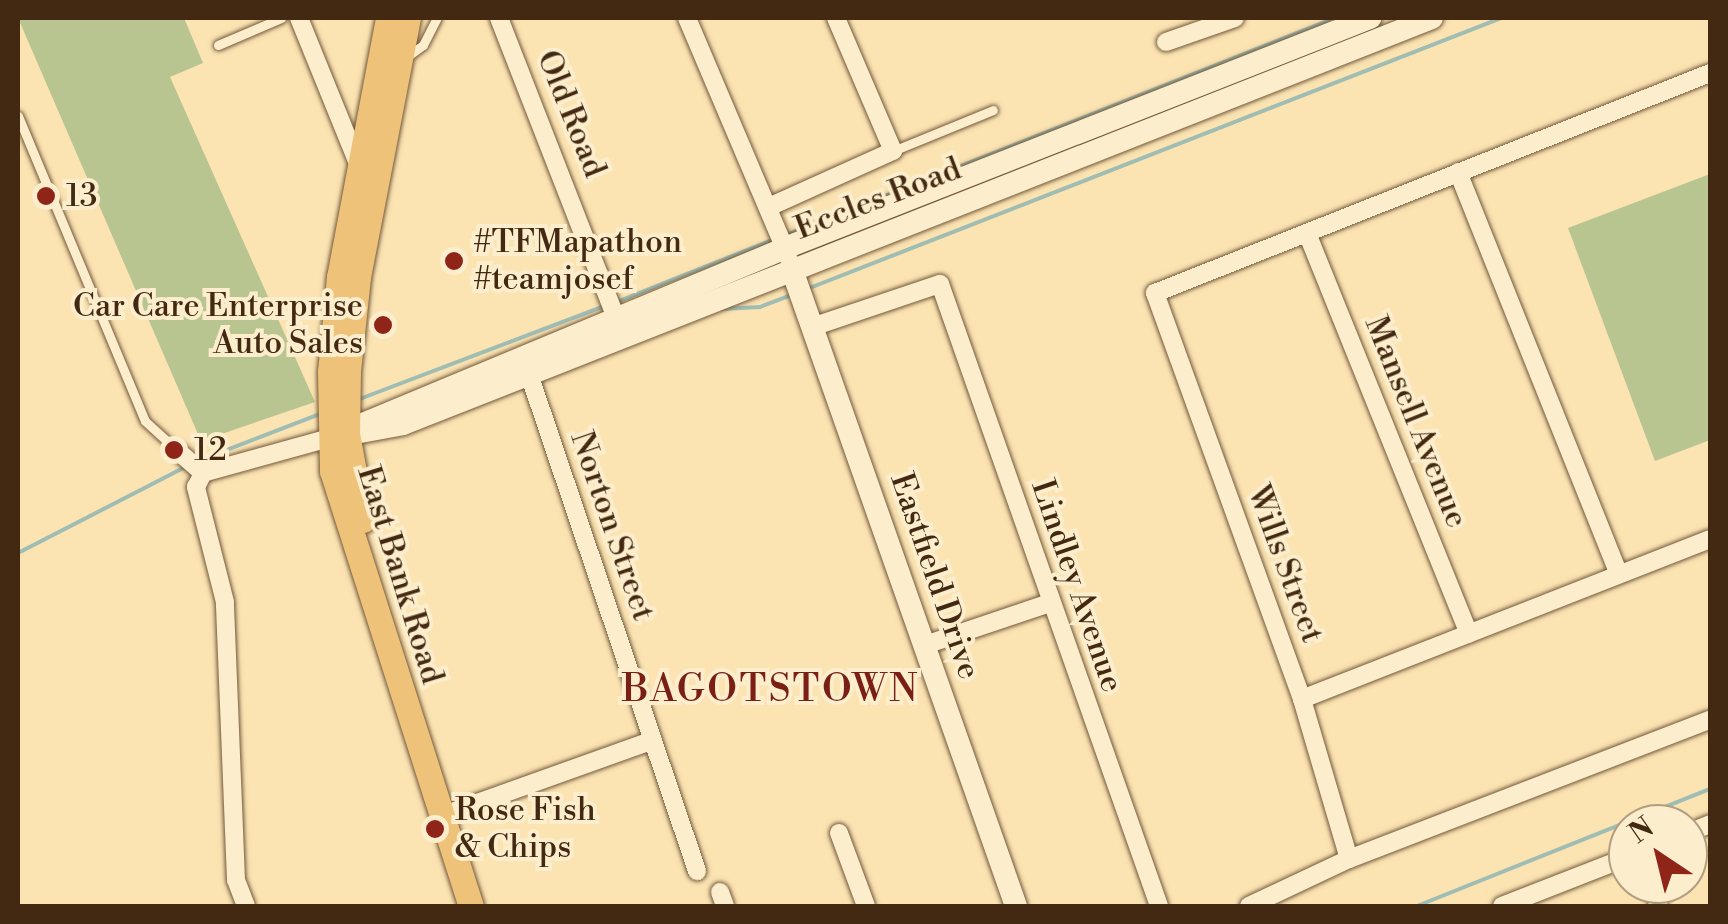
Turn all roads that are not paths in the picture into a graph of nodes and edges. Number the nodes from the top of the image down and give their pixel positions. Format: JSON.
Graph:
{"nodes":[{"id":1,"x":281,"y":18,"type":"edge"},
{"id":2,"x":299,"y":18,"type":"edge"},
{"id":3,"x":388,"y":18,"type":"edge"},
{"id":4,"x":408,"y":18,"type":"edge"},
{"id":5,"x":437,"y":18,"type":"edge"},
{"id":6,"x":499,"y":18,"type":"edge"},
{"id":7,"x":687,"y":18,"type":"edge"},
{"id":8,"x":836,"y":18,"type":"edge"},
{"id":9,"x":1234,"y":18,"type":"edge"},
{"id":10,"x":1370,"y":18,"type":"edge"},
{"id":11,"x":1432,"y":18,"type":"edge"},
{"id":12,"x":1166,"y":42,"type":"dead end"},
{"id":13,"x":218,"y":44,"type":"dead end"},
{"id":14,"x":398,"y":63,"type":"junction"},
{"id":15,"x":1710,"y":74,"type":"edge"},
{"id":16,"x":994,"y":110,"type":"dead end"},
{"id":17,"x":18,"y":116,"type":"edge"},
{"id":18,"x":894,"y":151,"type":"junction"},
{"id":19,"x":357,"y":161,"type":"junction"},
{"id":20,"x":1458,"y":172,"type":"junction"},
{"id":21,"x":774,"y":212,"type":"junction"},
{"id":22,"x":1306,"y":234,"type":"junction"},
{"id":23,"x":789,"y":259,"type":"junction"},
{"id":24,"x":615,"y":312,"type":"junction"},
{"id":25,"x":809,"y":318,"type":"junction"},
{"id":26,"x":528,"y":371,"type":"junction"},
{"id":27,"x":339,"y":372,"type":"junction"},
{"id":28,"x":338,"y":428,"type":"junction"},
{"id":29,"x":180,"y":453,"type":"joint"},
{"id":30,"x":203,"y":473,"type":"junction"},
{"id":31,"x":1710,"y":539,"type":"edge"},
{"id":32,"x":1618,"y":574,"type":"junction"},
{"id":33,"x":1050,"y":603,"type":"junction"},
{"id":34,"x":1469,"y":634,"type":"junction"},
{"id":35,"x":925,"y":645,"type":"junction"},
{"id":36,"x":1302,"y":700,"type":"junction"},
{"id":37,"x":1710,"y":720,"type":"edge"},
{"id":38,"x":653,"y":740,"type":"junction"},
{"id":39,"x":455,"y":811,"type":"junction"},
{"id":40,"x":840,"y":833,"type":"dead end"},
{"id":41,"x":1349,"y":859,"type":"junction"},
{"id":42,"x":1608,"y":865,"type":"edge"},
{"id":43,"x":697,"y":871,"type":"dead end"},
{"id":44,"x":246,"y":906,"type":"edge"},
{"id":45,"x":471,"y":906,"type":"edge"},
{"id":46,"x":487,"y":906,"type":"edge"},
{"id":47,"x":866,"y":906,"type":"edge"},
{"id":48,"x":1016,"y":906,"type":"edge"},
{"id":49,"x":1160,"y":906,"type":"edge"},
{"id":50,"x":1249,"y":906,"type":"edge"},
{"id":51,"x":1505,"y":906,"type":"edge"}],
"edges":[{"from":1,"to":13,"type":"lane"},
{"from":2,"to":19,"type":"street"},
{"from":3,"to":19,"type":"main road","name":"East Bank Road"},
{"from":4,"to":14,"type":"main road","name":"East Bank Road"},
{"from":5,"to":14,"type":"lane"},
{"from":6,"to":24,"type":"street","name":"Old Road"},
{"from":7,"to":21,"type":"street"},
{"from":8,"to":18,"type":"street"},
{"from":9,"to":12,"type":"street"},
{"from":10,"to":23,"type":"street","name":"Eccles Road"},
{"from":11,"to":23,"type":"street","name":"Eccles Road"},
{"from":14,"to":27,"type":"main road","name":"East Bank Road"},
{"from":15,"to":20,"type":"street"},
{"from":16,"to":18,"type":"lane"},
{"from":17,"to":29,"type":"lane"},
{"from":18,"to":21,"type":"street"},
{"from":19,"to":27,"type":"main road","name":"East Bank Road"},
{"from":20,"to":22,"type":"street"},
{"from":20,"to":32,"type":"street"},
{"from":21,"to":23,"type":"street"},
{"from":22,"to":34,"type":"street","name":"Mansell Avenue"},
{"from":22,"to":36,"type":"street","name":"Wills Street"},
{"from":23,"to":24,"type":"street","name":"Eccles Road"},
{"from":23,"to":25,"type":"street","name":"Eastfield Drive"},
{"from":24,"to":26,"type":"street","name":"Eccles Road"},
{"from":24,"to":28,"type":"street","name":"Eccles Road"},
{"from":25,"to":33,"type":"street","name":"Lindley Avenue"},
{"from":25,"to":35,"type":"street","name":"Eastfield Drive"},
{"from":26,"to":28,"type":"street","name":"Eccles Road"},
{"from":26,"to":38,"type":"street","name":"Norton Street"},
{"from":27,"to":28,"type":"main road","name":"East Bank Road"},
{"from":28,"to":30,"type":"street"},
{"from":28,"to":39,"type":"main road","name":"East Bank Road"},
{"from":28,"to":45,"type":"main road","name":"East Bank Road"},
{"from":29,"to":30,"type":"street"},
{"from":30,"to":44,"type":"street"},
{"from":31,"to":32,"type":"street"},
{"from":32,"to":34,"type":"street"},
{"from":33,"to":35,"type":"street"},
{"from":33,"to":49,"type":"street","name":"Lindley Avenue"},
{"from":34,"to":36,"type":"street"},
{"from":35,"to":48,"type":"street","name":"Eastfield Drive"},
{"from":36,"to":41,"type":"street","name":"Wills Street"},
{"from":37,"to":41,"type":"street"},
{"from":38,"to":39,"type":"street"},
{"from":38,"to":43,"type":"street","name":"Norton Street"},
{"from":39,"to":46,"type":"main road","name":"East Bank Road"},
{"from":40,"to":47,"type":"street"},
{"from":41,"to":50,"type":"street"},
{"from":42,"to":51,"type":"street"}]}
